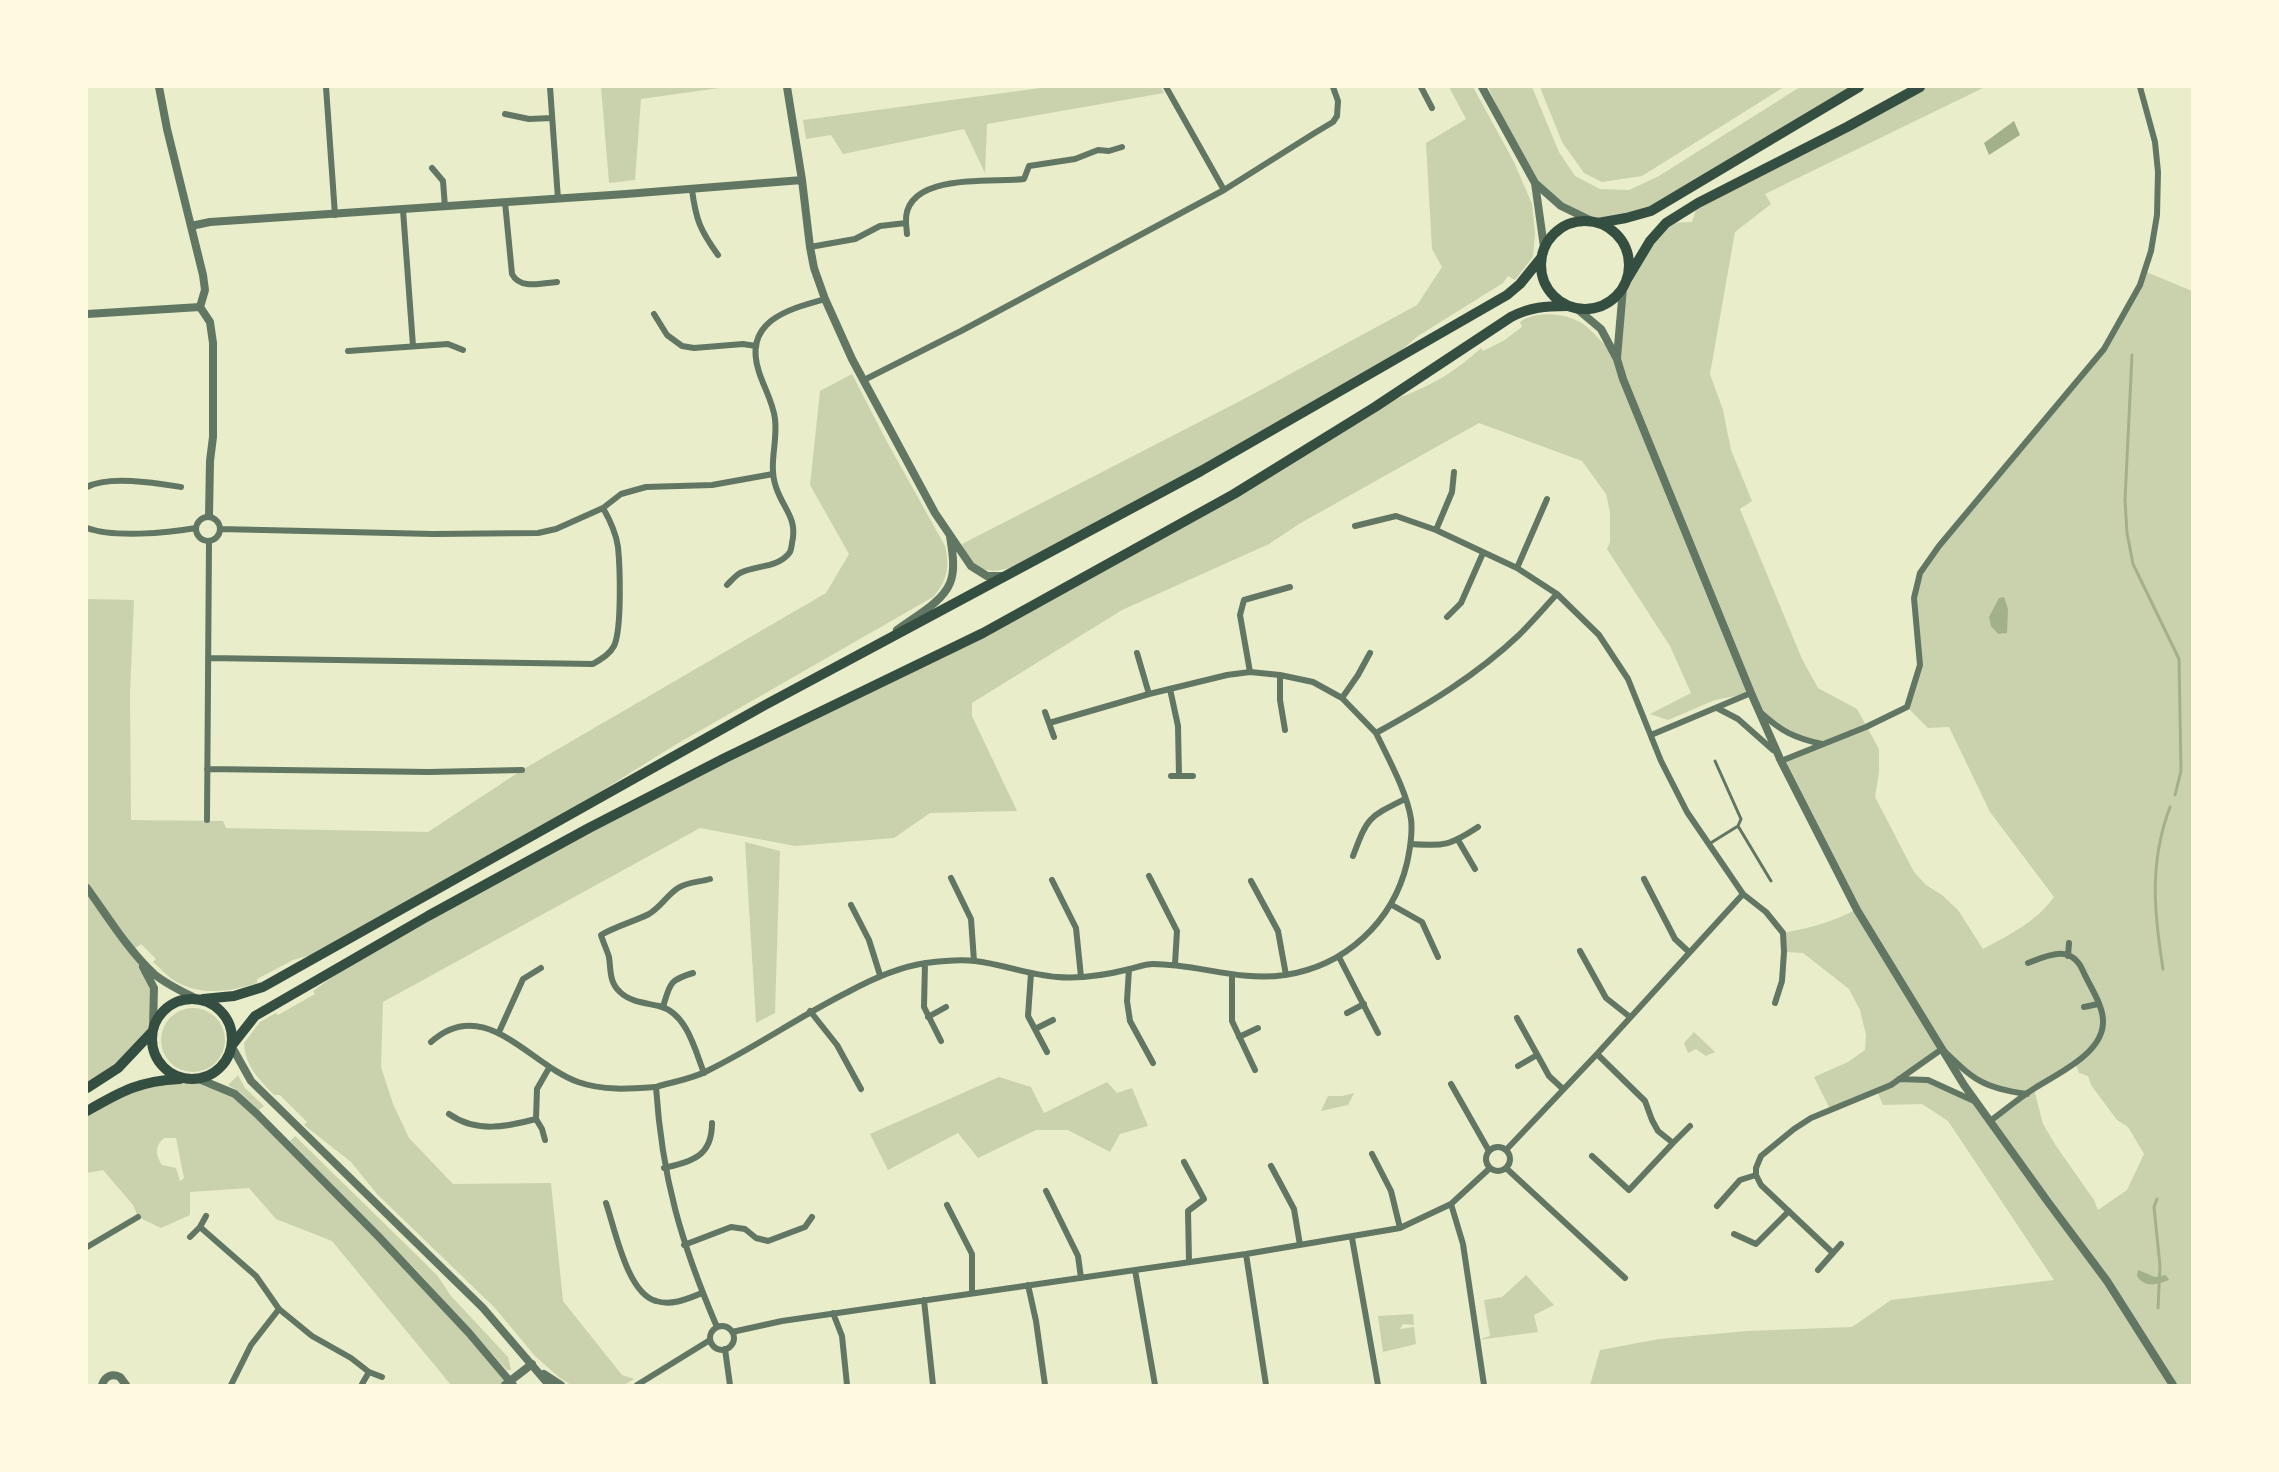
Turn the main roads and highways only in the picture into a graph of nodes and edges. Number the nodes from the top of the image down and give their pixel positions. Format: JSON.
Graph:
{"nodes":[{"id":1,"x":1859,"y":87,"type":"edge"},
{"id":2,"x":1920,"y":87,"type":"edge"},
{"id":3,"x":1596,"y":223,"type":"junction"},
{"id":4,"x":1543,"y":252,"type":"junction"},
{"id":5,"x":1624,"y":285,"type":"junction"},
{"id":6,"x":1571,"y":307,"type":"junction"},
{"id":7,"x":199,"y":999,"type":"junction"},
{"id":8,"x":153,"y":1029,"type":"junction"},
{"id":9,"x":233,"y":1045,"type":"junction"},
{"id":10,"x":186,"y":1079,"type":"junction"},
{"id":11,"x":87,"y":1088,"type":"edge"},
{"id":12,"x":87,"y":1111,"type":"edge"}],
"edges":[{"from":1,"to":3,"type":"main road"},
{"from":2,"to":5,"type":"main road"},
{"from":3,"to":4,"type":"main road"},
{"from":3,"to":5,"type":"main road"},
{"from":4,"to":6,"type":"main road"},
{"from":4,"to":7,"type":"main road"},
{"from":5,"to":6,"type":"main road"},
{"from":6,"to":9,"type":"main road"},
{"from":7,"to":8,"type":"main road"},
{"from":7,"to":9,"type":"main road"},
{"from":8,"to":10,"type":"main road"},
{"from":8,"to":11,"type":"main road"},
{"from":9,"to":10,"type":"main road"},
{"from":10,"to":12,"type":"main road"}]}
